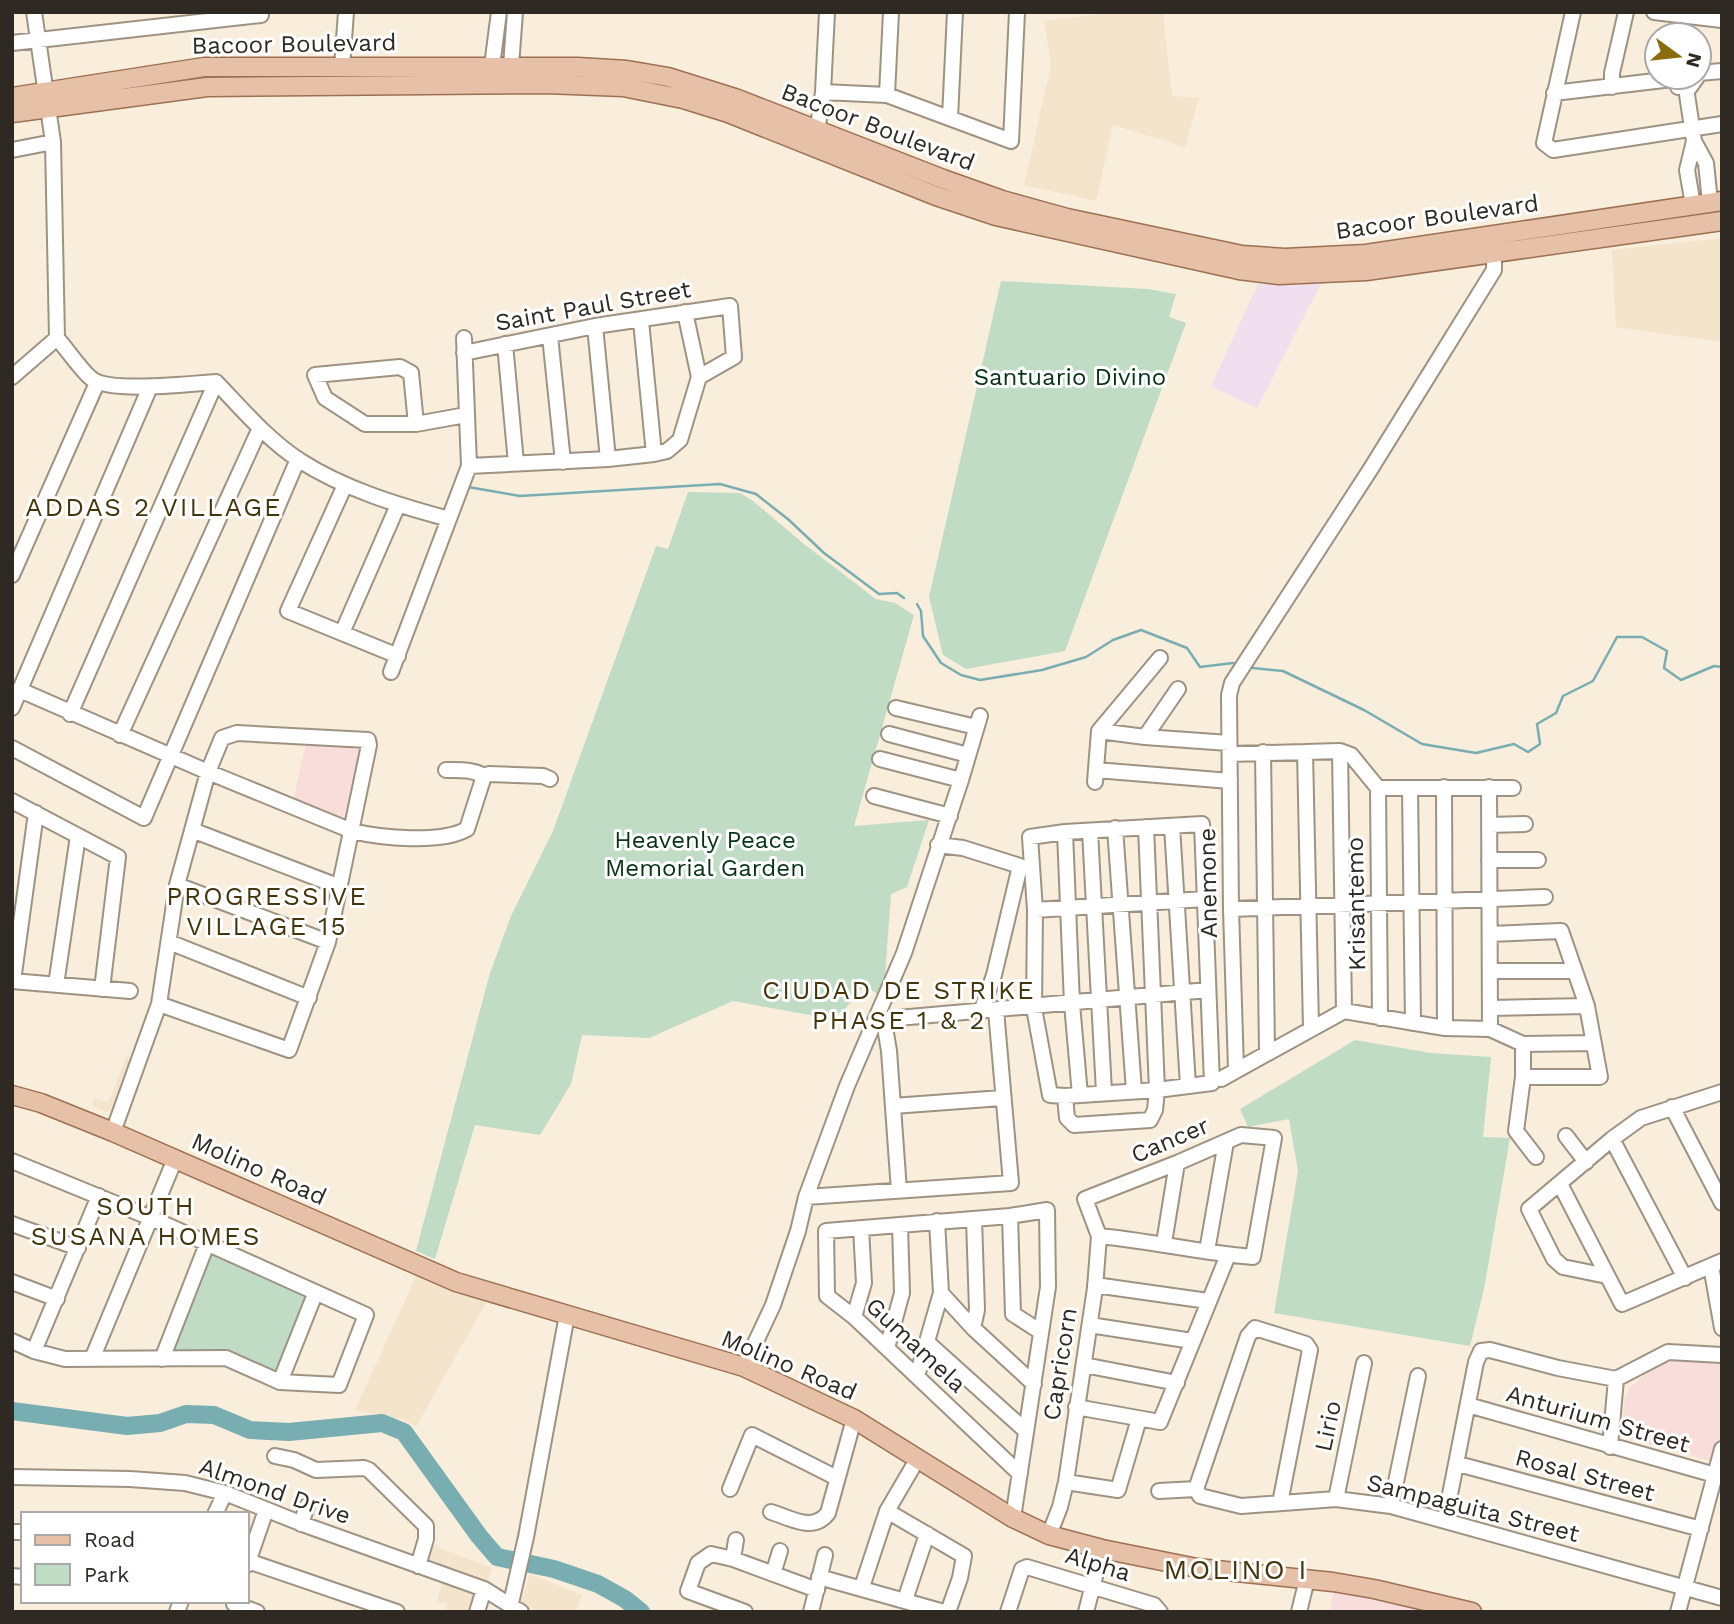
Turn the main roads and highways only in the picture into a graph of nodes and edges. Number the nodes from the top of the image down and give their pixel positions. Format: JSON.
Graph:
{"nodes":[{"id":1,"x":12,"y":97,"type":"edge"},
{"id":2,"x":47,"y":100,"type":"junction"},
{"id":3,"x":12,"y":113,"type":"edge"},
{"id":4,"x":816,"y":139,"type":"junction"},
{"id":5,"x":1708,"y":203,"type":"edge"},
{"id":6,"x":1722,"y":221,"type":"edge"},
{"id":7,"x":12,"y":1095,"type":"edge"},
{"id":8,"x":1472,"y":1612,"type":"edge"}],
"edges":[{"from":1,"to":2,"type":"main road","name":"Bacoor Boulevard"},
{"from":2,"to":3,"type":"main road","name":"Bacoor Boulevard"},
{"from":2,"to":4,"type":"main road","name":"Bacoor Boulevard"},
{"from":2,"to":4,"type":"main road","name":"Bacoor Boulevard"},
{"from":4,"to":5,"type":"main road","name":"Bacoor Boulevard"},
{"from":4,"to":6,"type":"main road","name":"Bacoor Boulevard"},
{"from":7,"to":8,"type":"main road","name":"Molino Road"}]}
